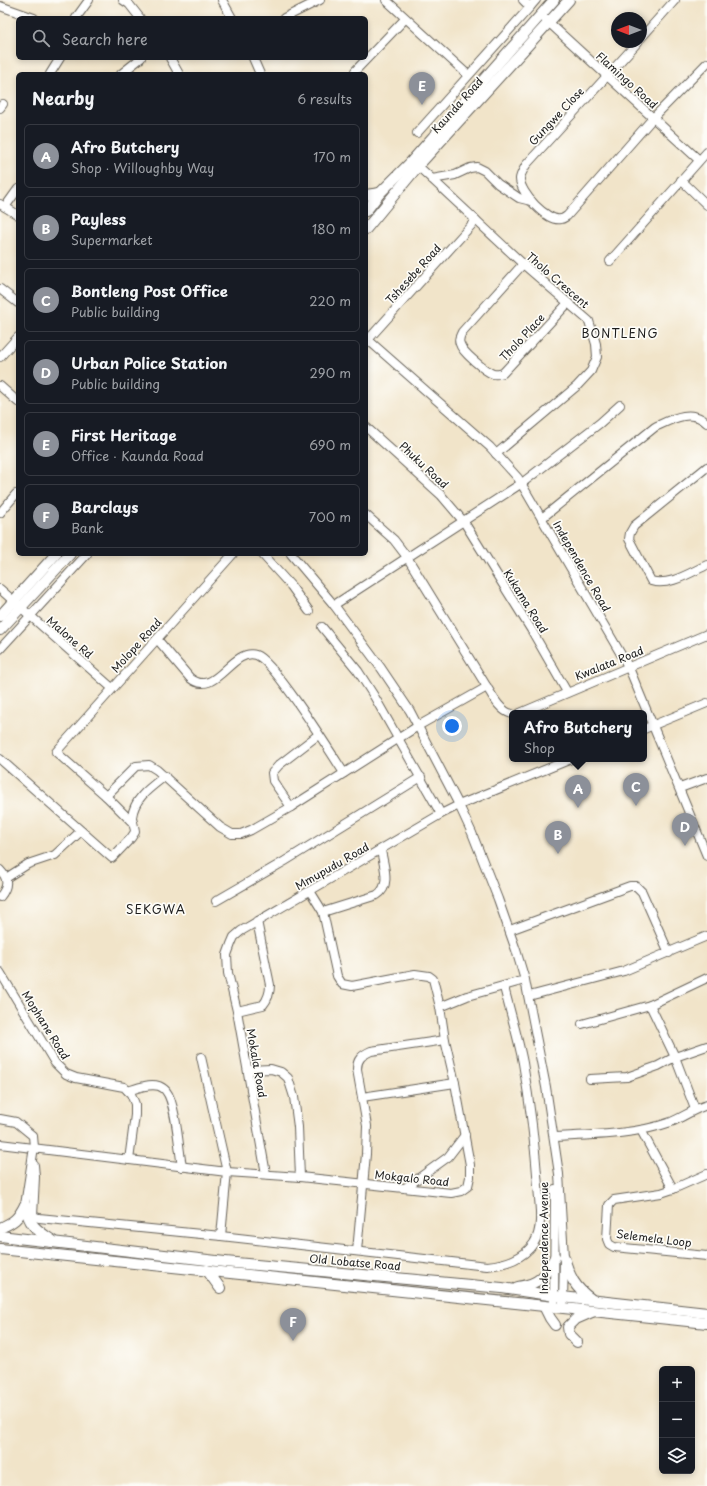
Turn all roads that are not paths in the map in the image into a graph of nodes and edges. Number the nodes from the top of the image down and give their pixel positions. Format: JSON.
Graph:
{"nodes":[{"id":1,"x":89,"y":0,"type":"edge"},
{"id":2,"x":123,"y":0,"type":"edge"},
{"id":3,"x":222,"y":0,"type":"edge"},
{"id":4,"x":320,"y":0,"type":"edge"},
{"id":5,"x":386,"y":0,"type":"edge"},
{"id":6,"x":522,"y":0,"type":"edge"},
{"id":7,"x":536,"y":0,"type":"edge"},
{"id":8,"x":554,"y":0,"type":"edge"},
{"id":9,"x":569,"y":0,"type":"edge"},
{"id":10,"x":675,"y":0,"type":"edge"},
{"id":11,"x":0,"y":6,"type":"edge"},
{"id":12,"x":530,"y":6,"type":"junction"},
{"id":13,"x":540,"y":15,"type":"junction"},
{"id":14,"x":28,"y":16,"type":"edge"},
{"id":15,"x":77,"y":16,"type":"edge"},
{"id":16,"x":138,"y":16,"type":"edge"},
{"id":17,"x":231,"y":16,"type":"edge"},
{"id":18,"x":288,"y":16,"type":"edge"},
{"id":19,"x":405,"y":19,"type":"junction"},
{"id":20,"x":548,"y":23,"type":"junction"},
{"id":21,"x":647,"y":31,"type":"edge"},
{"id":22,"x":633,"y":48,"type":"edge"},
{"id":23,"x":368,"y":57,"type":"edge"},
{"id":24,"x":59,"y":60,"type":"edge"},
{"id":25,"x":138,"y":60,"type":"edge"},
{"id":26,"x":171,"y":60,"type":"edge"},
{"id":27,"x":254,"y":60,"type":"edge"},
{"id":28,"x":366,"y":60,"type":"edge"},
{"id":29,"x":707,"y":63,"type":"edge"},
{"id":30,"x":355,"y":71,"type":"dead end"},
{"id":31,"x":51,"y":72,"type":"edge"},
{"id":32,"x":124,"y":72,"type":"edge"},
{"id":33,"x":178,"y":72,"type":"edge"},
{"id":34,"x":259,"y":72,"type":"edge"},
{"id":35,"x":468,"y":75,"type":"junction"},
{"id":36,"x":607,"y":76,"type":"junction"},
{"id":37,"x":653,"y":118,"type":"junction"},
{"id":38,"x":417,"y":133,"type":"dead end"},
{"id":39,"x":707,"y":152,"type":"edge"},
{"id":40,"x":699,"y":160,"type":"junction"},
{"id":41,"x":418,"y":166,"type":"junction"},
{"id":42,"x":432,"y":179,"type":"junction"},
{"id":43,"x":681,"y":180,"type":"junction"},
{"id":44,"x":16,"y":191,"type":"edge"},
{"id":45,"x":380,"y":193,"type":"junction"},
{"id":46,"x":368,"y":195,"type":"edge"},
{"id":47,"x":531,"y":201,"type":"junction"},
{"id":48,"x":707,"y":204,"type":"edge"},
{"id":49,"x":3,"y":206,"type":"edge"},
{"id":50,"x":368,"y":208,"type":"edge"},
{"id":51,"x":16,"y":214,"type":"edge"},
{"id":52,"x":476,"y":220,"type":"junction"},
{"id":53,"x":368,"y":226,"type":"edge"},
{"id":54,"x":610,"y":261,"type":"dead end"},
{"id":55,"x":523,"y":264,"type":"junction"},
{"id":56,"x":0,"y":289,"type":"edge"},
{"id":57,"x":16,"y":301,"type":"edge"},
{"id":58,"x":568,"y":303,"type":"junction"},
{"id":59,"x":16,"y":338,"type":"edge"},
{"id":60,"x":368,"y":339,"type":"edge"},
{"id":61,"x":368,"y":341,"type":"edge"},
{"id":62,"x":0,"y":357,"type":"edge"},
{"id":63,"x":0,"y":386,"type":"edge"},
{"id":64,"x":16,"y":400,"type":"edge"},
{"id":65,"x":620,"y":405,"type":"dead end"},
{"id":66,"x":707,"y":423,"type":"edge"},
{"id":67,"x":368,"y":429,"type":"edge"},
{"id":68,"x":496,"y":454,"type":"junction"},
{"id":69,"x":707,"y":468,"type":"edge"},
{"id":70,"x":522,"y":483,"type":"junction"},
{"id":71,"x":16,"y":494,"type":"dead end"},
{"id":72,"x":0,"y":513,"type":"edge"},
{"id":73,"x":368,"y":516,"type":"edge"},
{"id":74,"x":542,"y":518,"type":"junction"},
{"id":75,"x":464,"y":522,"type":"junction"},
{"id":76,"x":55,"y":556,"type":"edge"},
{"id":77,"x":68,"y":556,"type":"edge"},
{"id":78,"x":85,"y":556,"type":"edge"},
{"id":79,"x":231,"y":556,"type":"edge"},
{"id":80,"x":264,"y":556,"type":"edge"},
{"id":81,"x":293,"y":556,"type":"edge"},
{"id":82,"x":407,"y":557,"type":"junction"},
{"id":83,"x":707,"y":565,"type":"edge"},
{"id":84,"x":0,"y":589,"type":"edge"},
{"id":85,"x":18,"y":605,"type":"junction"},
{"id":86,"x":334,"y":605,"type":"junction"},
{"id":87,"x":309,"y":611,"type":"dead end"},
{"id":88,"x":0,"y":616,"type":"edge"},
{"id":89,"x":31,"y":617,"type":"junction"},
{"id":90,"x":322,"y":627,"type":"dead end"},
{"id":91,"x":0,"y":630,"type":"edge"},
{"id":92,"x":707,"y":634,"type":"edge"},
{"id":93,"x":157,"y":638,"type":"junction"},
{"id":94,"x":0,"y":649,"type":"edge"},
{"id":95,"x":628,"y":668,"type":"junction"},
{"id":96,"x":487,"y":687,"type":"junction"},
{"id":97,"x":112,"y":688,"type":"junction"},
{"id":98,"x":568,"y":692,"type":"junction"},
{"id":99,"x":707,"y":703,"type":"edge"},
{"id":100,"x":527,"y":710,"type":"edge"},
{"id":101,"x":642,"y":710,"type":"edge"},
{"id":102,"x":509,"y":713,"type":"edge"},
{"id":103,"x":418,"y":726,"type":"junction"},
{"id":104,"x":648,"y":727,"type":"edge"},
{"id":105,"x":318,"y":735,"type":"junction"},
{"id":106,"x":399,"y":739,"type":"junction"},
{"id":107,"x":0,"y":759,"type":"edge"},
{"id":108,"x":564,"y":762,"type":"edge"},
{"id":109,"x":344,"y":773,"type":"junction"},
{"id":110,"x":165,"y":776,"type":"junction"},
{"id":111,"x":420,"y":777,"type":"junction"},
{"id":112,"x":707,"y":778,"type":"edge"},
{"id":113,"x":680,"y":788,"type":"junction"},
{"id":114,"x":106,"y":796,"type":"junction"},
{"id":115,"x":459,"y":805,"type":"junction"},
{"id":116,"x":291,"y":808,"type":"junction"},
{"id":117,"x":441,"y":814,"type":"junction"},
{"id":118,"x":133,"y":823,"type":"junction"},
{"id":119,"x":81,"y":831,"type":"junction"},
{"id":120,"x":381,"y":850,"type":"junction"},
{"id":121,"x":707,"y":856,"type":"edge"},
{"id":122,"x":0,"y":870,"type":"edge"},
{"id":123,"x":6,"y":881,"type":"junction"},
{"id":124,"x":310,"y":891,"type":"junction"},
{"id":125,"x":0,"y":897,"type":"edge"},
{"id":126,"x":216,"y":901,"type":"dead end"},
{"id":127,"x":324,"y":912,"type":"junction"},
{"id":128,"x":257,"y":921,"type":"junction"},
{"id":129,"x":510,"y":930,"type":"junction"},
{"id":130,"x":707,"y":936,"type":"edge"},
{"id":131,"x":669,"y":953,"type":"junction"},
{"id":132,"x":227,"y":955,"type":"joint"},
{"id":133,"x":0,"y":973,"type":"edge"},
{"id":134,"x":707,"y":978,"type":"edge"},
{"id":135,"x":525,"y":980,"type":"junction"},
{"id":136,"x":504,"y":987,"type":"junction"},
{"id":137,"x":529,"y":996,"type":"junction"},
{"id":138,"x":650,"y":1005,"type":"junction"},
{"id":139,"x":440,"y":1007,"type":"junction"},
{"id":140,"x":237,"y":1011,"type":"junction"},
{"id":141,"x":582,"y":1024,"type":"dead end"},
{"id":142,"x":445,"y":1040,"type":"junction"},
{"id":143,"x":707,"y":1046,"type":"edge"},
{"id":144,"x":201,"y":1057,"type":"dead end"},
{"id":145,"x":675,"y":1057,"type":"junction"},
{"id":146,"x":248,"y":1070,"type":"junction"},
{"id":147,"x":590,"y":1079,"type":"dead end"},
{"id":148,"x":455,"y":1083,"type":"junction"},
{"id":149,"x":128,"y":1090,"type":"junction"},
{"id":150,"x":362,"y":1097,"type":"junction"},
{"id":151,"x":707,"y":1105,"type":"edge"},
{"id":152,"x":695,"y":1109,"type":"junction"},
{"id":153,"x":0,"y":1119,"type":"edge"},
{"id":154,"x":641,"y":1130,"type":"junction"},
{"id":155,"x":464,"y":1135,"type":"junction"},
{"id":156,"x":554,"y":1137,"type":"junction"},
{"id":157,"x":0,"y":1144,"type":"edge"},
{"id":158,"x":34,"y":1147,"type":"junction"},
{"id":159,"x":32,"y":1160,"type":"junction"},
{"id":160,"x":129,"y":1160,"type":"junction"},
{"id":161,"x":182,"y":1167,"type":"junction"},
{"id":162,"x":227,"y":1172,"type":"junction"},
{"id":163,"x":266,"y":1174,"type":"junction"},
{"id":164,"x":707,"y":1174,"type":"edge"},
{"id":165,"x":300,"y":1177,"type":"junction"},
{"id":166,"x":362,"y":1184,"type":"junction"},
{"id":167,"x":405,"y":1188,"type":"junction"},
{"id":168,"x":673,"y":1189,"type":"junction"},
{"id":169,"x":28,"y":1212,"type":"junction"},
{"id":170,"x":0,"y":1228,"type":"edge"},
{"id":171,"x":0,"y":1236,"type":"edge"},
{"id":172,"x":221,"y":1236,"type":"junction"},
{"id":173,"x":55,"y":1242,"type":"junction"},
{"id":174,"x":0,"y":1249,"type":"edge"},
{"id":175,"x":357,"y":1252,"type":"junction"},
{"id":176,"x":707,"y":1256,"type":"edge"},
{"id":177,"x":559,"y":1257,"type":"junction"},
{"id":178,"x":208,"y":1270,"type":"junction"},
{"id":179,"x":220,"y":1288,"type":"dead end"},
{"id":180,"x":502,"y":1288,"type":"junction"},
{"id":181,"x":592,"y":1300,"type":"junction"},
{"id":182,"x":555,"y":1302,"type":"junction"},
{"id":183,"x":594,"y":1311,"type":"junction"},
{"id":184,"x":707,"y":1313,"type":"edge"},
{"id":185,"x":707,"y":1323,"type":"edge"},
{"id":186,"x":555,"y":1325,"type":"dead end"},
{"id":187,"x":577,"y":1342,"type":"dead end"}],
"edges":[{"from":1,"to":15,"type":"street"},
{"from":2,"to":16,"type":"street"},
{"from":3,"to":17,"type":"street"},
{"from":4,"to":18,"type":"street"},
{"from":5,"to":19,"type":"street"},
{"from":6,"to":12,"type":"street"},
{"from":7,"to":12,"type":"street"},
{"from":8,"to":13,"type":"main road"},
{"from":9,"to":20,"type":"main road","name":"Kaunda Road"},
{"from":10,"to":21,"type":"street"},
{"from":11,"to":14,"type":"street"},
{"from":12,"to":35,"type":"street"},
{"from":13,"to":20,"type":"street","name":"Flamingo Road"},
{"from":13,"to":45,"type":"main road"},
{"from":19,"to":23,"type":"street"},
{"from":19,"to":35,"type":"street"},
{"from":20,"to":36,"type":"street","name":"Flamingo Road"},
{"from":20,"to":41,"type":"main road","name":"Kaunda Road"},
{"from":22,"to":36,"type":"street","name":"Gungwe Close"},
{"from":24,"to":31,"type":"street"},
{"from":25,"to":32,"type":"street"},
{"from":26,"to":33,"type":"street"},
{"from":27,"to":34,"type":"street"},
{"from":28,"to":30,"type":"street"},
{"from":29,"to":37,"type":"street"},
{"from":35,"to":38,"type":"street"},
{"from":36,"to":37,"type":"street","name":"Flamingo Road"},
{"from":36,"to":47,"type":"street","name":"Gungwe Close"},
{"from":37,"to":40,"type":"street","name":"Flamingo Road"},
{"from":37,"to":47,"type":"street"},
{"from":39,"to":40,"type":"street"},
{"from":40,"to":43,"type":"street"},
{"from":41,"to":42,"type":"street","name":"Tholo Crescent"},
{"from":41,"to":53,"type":"main road","name":"Kaunda Road"},
{"from":42,"to":47,"type":"street"},
{"from":42,"to":52,"type":"street","name":"Tholo Crescent"},
{"from":43,"to":48,"type":"street"},
{"from":43,"to":54,"type":"street"},
{"from":44,"to":49,"type":"street"},
{"from":45,"to":46,"type":"main road"},
{"from":45,"to":50,"type":"main road"},
{"from":49,"to":51,"type":"street"},
{"from":52,"to":55,"type":"street","name":"Tholo Crescent"},
{"from":52,"to":60,"type":"street","name":"Tshesebe Road"},
{"from":55,"to":58,"type":"street","name":"Tholo Crescent"},
{"from":55,"to":58,"type":"street","name":"Tholo Place"},
{"from":56,"to":57,"type":"street"},
{"from":58,"to":68,"type":"street","name":"Tholo Crescent"},
{"from":59,"to":62,"type":"street"},
{"from":61,"to":68,"type":"street","name":"Independence Road"},
{"from":63,"to":64,"type":"street"},
{"from":65,"to":70,"type":"street"},
{"from":66,"to":74,"type":"street"},
{"from":67,"to":75,"type":"street","name":"Phuku Road"},
{"from":68,"to":70,"type":"street","name":"Independence Road"},
{"from":69,"to":83,"type":"street"},
{"from":70,"to":74,"type":"street","name":"Independence Road"},
{"from":70,"to":75,"type":"street"},
{"from":71,"to":72,"type":"street"},
{"from":73,"to":82,"type":"street"},
{"from":74,"to":95,"type":"street","name":"Independence Road"},
{"from":75,"to":82,"type":"street"},
{"from":75,"to":98,"type":"street","name":"Kukama Road"},
{"from":76,"to":85,"type":"main road"},
{"from":77,"to":85,"type":"main road"},
{"from":78,"to":89,"type":"street"},
{"from":79,"to":93,"type":"street","name":"Molope Road"},
{"from":80,"to":87,"type":"street"},
{"from":81,"to":86,"type":"street","name":"Independence Avenue"},
{"from":82,"to":86,"type":"street"},
{"from":82,"to":96,"type":"street"},
{"from":84,"to":85,"type":"street","name":"Malone Rd"},
{"from":85,"to":88,"type":"main road"},
{"from":85,"to":89,"type":"street","name":"Malone Rd"},
{"from":85,"to":91,"type":"main road"},
{"from":86,"to":103,"type":"street","name":"Independence Avenue"},
{"from":89,"to":94,"type":"street"},
{"from":89,"to":97,"type":"street","name":"Malone Rd"},
{"from":90,"to":106,"type":"street"},
{"from":92,"to":95,"type":"street","name":"Kwalata Road"},
{"from":93,"to":97,"type":"street","name":"Molope Road"},
{"from":93,"to":105,"type":"street"},
{"from":95,"to":98,"type":"street","name":"Kwalata Road"},
{"from":95,"to":101,"type":"street","name":"Independence Road"},
{"from":96,"to":102,"type":"street"},
{"from":96,"to":103,"type":"street"},
{"from":97,"to":114,"type":"street","name":"Molope Road"},
{"from":98,"to":100,"type":"street","name":"Kwalata Road"},
{"from":99,"to":104,"type":"street"},
{"from":103,"to":106,"type":"street"},
{"from":103,"to":115,"type":"street","name":"Independence Avenue"},
{"from":104,"to":113,"type":"street","name":"Independence Road"},
{"from":105,"to":109,"type":"street"},
{"from":105,"to":116,"type":"street"},
{"from":106,"to":109,"type":"street"},
{"from":106,"to":111,"type":"street"},
{"from":107,"to":119,"type":"street"},
{"from":108,"to":115,"type":"street","name":"Mmupudu Road"},
{"from":109,"to":116,"type":"street"},
{"from":110,"to":114,"type":"street"},
{"from":110,"to":116,"type":"street"},
{"from":110,"to":118,"type":"street"},
{"from":111,"to":117,"type":"street"},
{"from":111,"to":126,"type":"street"},
{"from":112,"to":113,"type":"street"},
{"from":113,"to":121,"type":"street","name":"Independence Road"},
{"from":114,"to":118,"type":"street"},
{"from":115,"to":117,"type":"street","name":"Mmupudu Road"},
{"from":115,"to":129,"type":"street","name":"Independence Avenue"},
{"from":117,"to":120,"type":"street","name":"Mmupudu Road"},
{"from":118,"to":119,"type":"street"},
{"from":119,"to":123,"type":"street"},
{"from":120,"to":124,"type":"street","name":"Mmupudu Road"},
{"from":120,"to":127,"type":"street"},
{"from":122,"to":123,"type":"street"},
{"from":123,"to":125,"type":"street"},
{"from":124,"to":127,"type":"street"},
{"from":124,"to":128,"type":"street","name":"Mmupudu Road"},
{"from":127,"to":139,"type":"street","name":"Mokgalo Road"},
{"from":128,"to":132,"type":"street","name":"Mmupudu Road"},
{"from":128,"to":140,"type":"street"},
{"from":129,"to":131,"type":"street"},
{"from":129,"to":135,"type":"street","name":"Independence Avenue"},
{"from":130,"to":131,"type":"street"},
{"from":131,"to":137,"type":"street"},
{"from":132,"to":140,"type":"street","name":"Mokala Road"},
{"from":133,"to":149,"type":"street","name":"Mophane Road"},
{"from":134,"to":138,"type":"street"},
{"from":135,"to":136,"type":"street"},
{"from":135,"to":137,"type":"street","name":"Independence Avenue"},
{"from":136,"to":139,"type":"street"},
{"from":136,"to":175,"type":"street"},
{"from":137,"to":156,"type":"street","name":"Independence Avenue"},
{"from":138,"to":141,"type":"street"},
{"from":138,"to":145,"type":"street"},
{"from":139,"to":142,"type":"street","name":"Mokgalo Road"},
{"from":140,"to":146,"type":"street","name":"Mokala Road"},
{"from":142,"to":148,"type":"street","name":"Mokgalo Road"},
{"from":142,"to":150,"type":"street"},
{"from":143,"to":145,"type":"street"},
{"from":144,"to":162,"type":"street"},
{"from":145,"to":147,"type":"street"},
{"from":145,"to":152,"type":"street"},
{"from":146,"to":163,"type":"street","name":"Mokala Road"},
{"from":146,"to":165,"type":"street"},
{"from":148,"to":150,"type":"street"},
{"from":148,"to":155,"type":"street","name":"Mokgalo Road"},
{"from":149,"to":160,"type":"street"},
{"from":149,"to":161,"type":"street"},
{"from":150,"to":166,"type":"street"},
{"from":151,"to":152,"type":"street"},
{"from":152,"to":154,"type":"street"},
{"from":153,"to":158,"type":"street"},
{"from":154,"to":156,"type":"street"},
{"from":154,"to":168,"type":"street"},
{"from":155,"to":167,"type":"street"},
{"from":155,"to":167,"type":"street","name":"Mokgalo Road"},
{"from":156,"to":177,"type":"street","name":"Independence Avenue"},
{"from":157,"to":158,"type":"street","name":"Mokgalo Road"},
{"from":158,"to":159,"type":"street"},
{"from":158,"to":160,"type":"street","name":"Mokgalo Road"},
{"from":159,"to":169,"type":"street"},
{"from":159,"to":169,"type":"street"},
{"from":160,"to":161,"type":"street","name":"Mokgalo Road"},
{"from":161,"to":162,"type":"street","name":"Mokgalo Road"},
{"from":162,"to":163,"type":"street","name":"Mokgalo Road"},
{"from":162,"to":172,"type":"street"},
{"from":163,"to":165,"type":"street","name":"Mokgalo Road"},
{"from":164,"to":168,"type":"street"},
{"from":165,"to":166,"type":"street","name":"Mokgalo Road"},
{"from":166,"to":167,"type":"street","name":"Mokgalo Road"},
{"from":166,"to":175,"type":"street"},
{"from":168,"to":176,"type":"street","name":"Selemela Loop"},
{"from":169,"to":170,"type":"main road"},
{"from":169,"to":172,"type":"street"},
{"from":169,"to":173,"type":"main road"},
{"from":171,"to":173,"type":"main road","name":"Old Lobatse Road"},
{"from":172,"to":175,"type":"street"},
{"from":173,"to":180,"type":"main road","name":"Old Lobatse Road"},
{"from":174,"to":178,"type":"main road","name":"Old Lobatse Road"},
{"from":177,"to":180,"type":"main road"},
{"from":177,"to":181,"type":"main road"},
{"from":177,"to":182,"type":"street","name":"Independence Avenue"},
{"from":178,"to":179,"type":"main road"},
{"from":178,"to":182,"type":"main road","name":"Old Lobatse Road"},
{"from":180,"to":182,"type":"main road","name":"Old Lobatse Road"},
{"from":181,"to":182,"type":"main road","name":"Old Lobatse Road"},
{"from":181,"to":184,"type":"main road","name":"Old Lobatse Road"},
{"from":182,"to":183,"type":"main road","name":"Old Lobatse Road"},
{"from":182,"to":186,"type":"main road"},
{"from":183,"to":185,"type":"main road","name":"Old Lobatse Road"},
{"from":183,"to":187,"type":"main road"}]}
